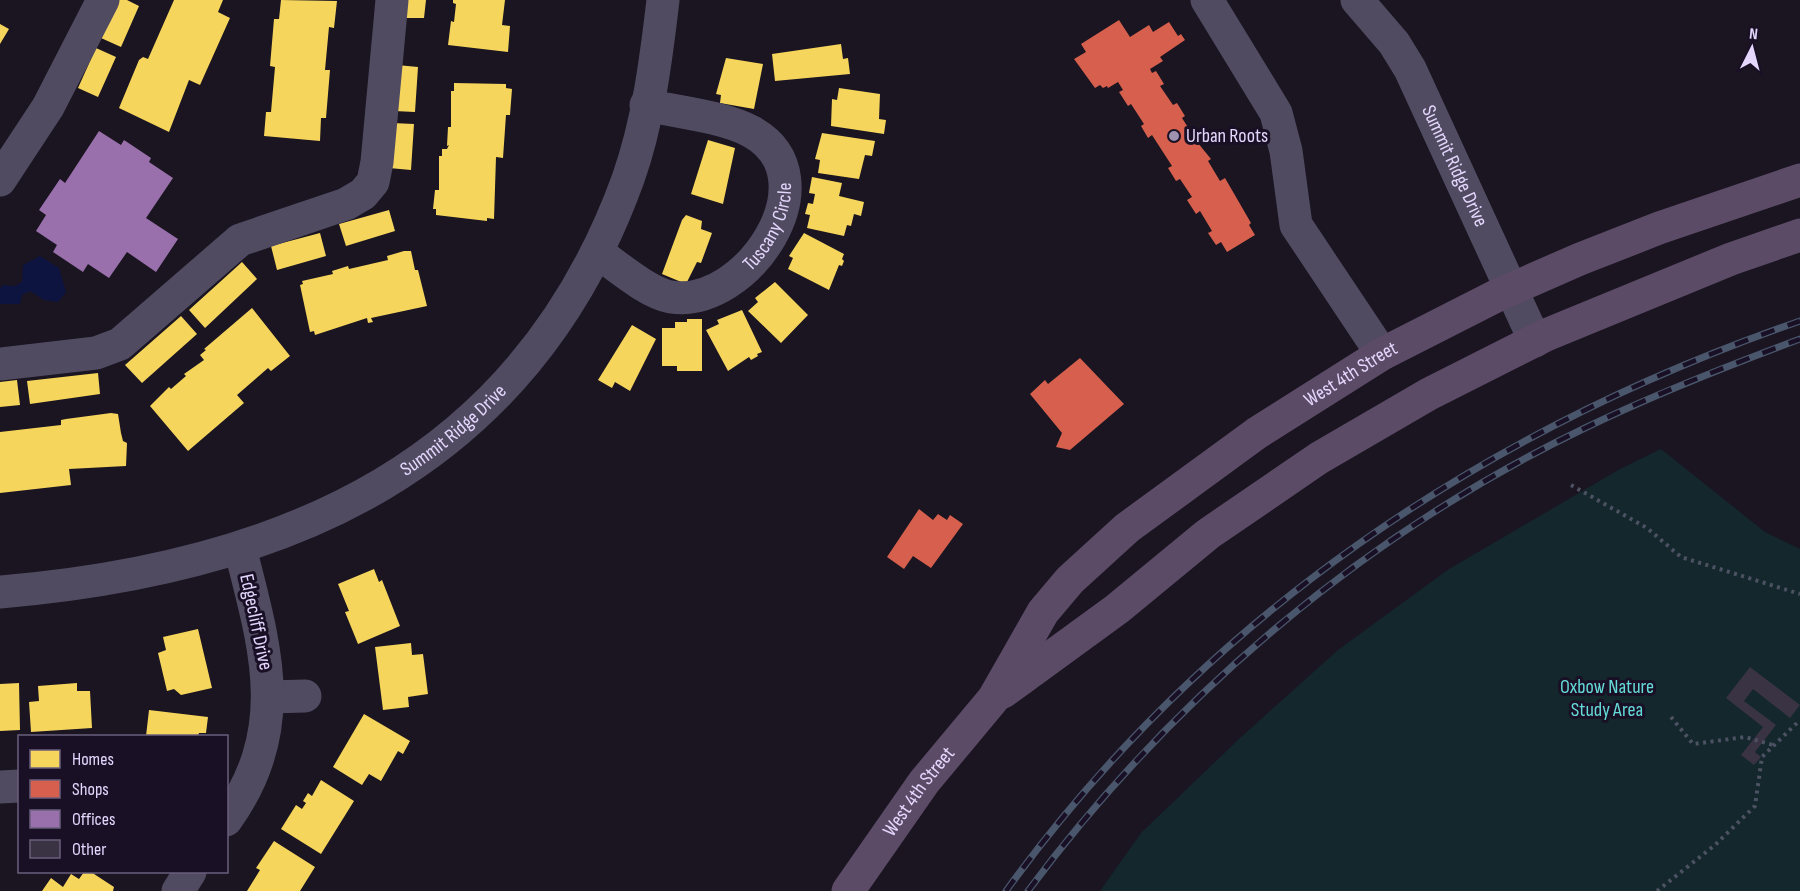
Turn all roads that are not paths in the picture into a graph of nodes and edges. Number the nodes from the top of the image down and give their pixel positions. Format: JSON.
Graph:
{"nodes":[{"id":1,"x":103,"y":0,"type":"edge"},
{"id":2,"x":392,"y":0,"type":"edge"},
{"id":3,"x":663,"y":0,"type":"edge"},
{"id":4,"x":1207,"y":0,"type":"edge"},
{"id":5,"x":1358,"y":0,"type":"edge"},
{"id":6,"x":646,"y":105,"type":"junction"},
{"id":7,"x":0,"y":180,"type":"edge"},
{"id":8,"x":1800,"y":180,"type":"edge"},
{"id":9,"x":1800,"y":235,"type":"edge"},
{"id":10,"x":597,"y":252,"type":"junction"},
{"id":11,"x":1512,"y":289,"type":"junction"},
{"id":12,"x":1535,"y":341,"type":"junction"},
{"id":13,"x":1382,"y":354,"type":"junction"},
{"id":14,"x":0,"y":364,"type":"edge"},
{"id":15,"x":240,"y":548,"type":"junction"},
{"id":16,"x":0,"y":592,"type":"edge"},
{"id":17,"x":305,"y":696,"type":"dead end"},
{"id":18,"x":269,"y":697,"type":"junction"},
{"id":19,"x":994,"y":698,"type":"junction"},
{"id":20,"x":18,"y":786,"type":"edge"},
{"id":21,"x":0,"y":787,"type":"edge"},
{"id":22,"x":228,"y":817,"type":"edge"},
{"id":23,"x":189,"y":873,"type":"edge"},
{"id":24,"x":178,"y":891,"type":"edge"},
{"id":25,"x":848,"y":891,"type":"edge"}],
"edges":[{"from":1,"to":7,"type":"street"},
{"from":2,"to":14,"type":"street"},
{"from":3,"to":6,"type":"street","name":"Summit Ridge Drive"},
{"from":4,"to":13,"type":"street"},
{"from":5,"to":11,"type":"street","name":"Summit Ridge Drive"},
{"from":6,"to":10,"type":"street","name":"Summit Ridge Drive"},
{"from":6,"to":10,"type":"street","name":"Tuscany Circle"},
{"from":8,"to":11,"type":"main road","name":"West 4th Street"},
{"from":9,"to":12,"type":"main road","name":"West 4th Street"},
{"from":10,"to":15,"type":"street","name":"Summit Ridge Drive"},
{"from":11,"to":12,"type":"street","name":"Summit Ridge Drive"},
{"from":11,"to":13,"type":"main road","name":"West 4th Street"},
{"from":12,"to":19,"type":"main road","name":"West 4th Street"},
{"from":13,"to":19,"type":"main road","name":"West 4th Street"},
{"from":15,"to":16,"type":"street","name":"Summit Ridge Drive"},
{"from":15,"to":18,"type":"street","name":"Edgecliff Drive"},
{"from":17,"to":18,"type":"street","name":"Edgecliff Drive"},
{"from":18,"to":22,"type":"street","name":"Edgecliff Drive"},
{"from":19,"to":25,"type":"main road","name":"West 4th Street"},
{"from":20,"to":21,"type":"street"},
{"from":23,"to":24,"type":"street"}]}
